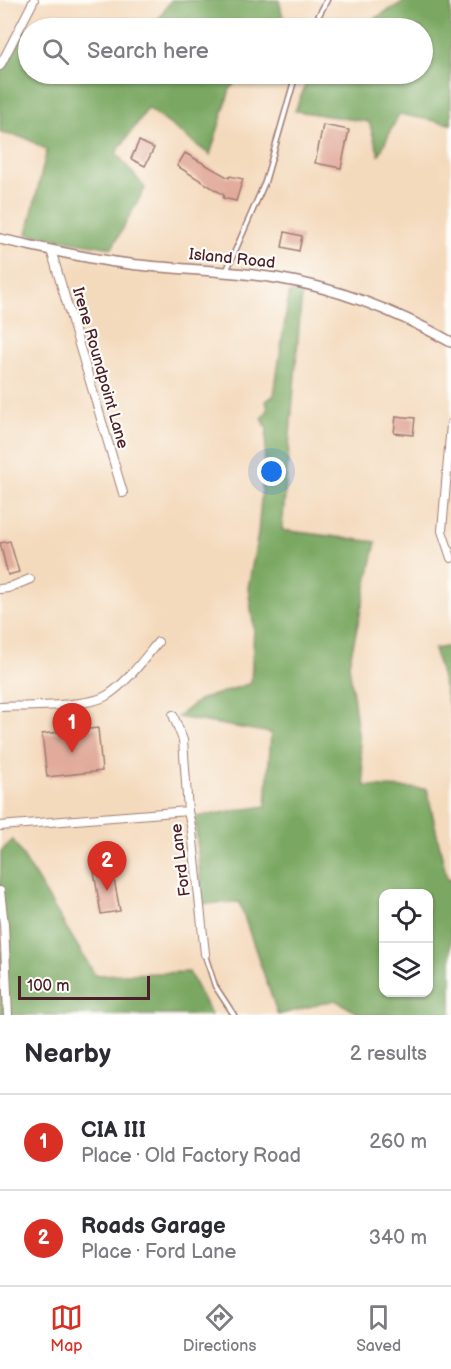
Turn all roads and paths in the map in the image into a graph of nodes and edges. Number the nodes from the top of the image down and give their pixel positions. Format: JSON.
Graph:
{"nodes":[{"id":1,"x":34,"y":0,"type":"edge"},
{"id":2,"x":327,"y":0,"type":"edge"},
{"id":3,"x":25,"y":18,"type":"edge"},
{"id":4,"x":317,"y":18,"type":"edge"},
{"id":5,"x":18,"y":31,"type":"edge"},
{"id":6,"x":0,"y":66,"type":"edge"},
{"id":7,"x":293,"y":84,"type":"edge"},
{"id":8,"x":0,"y":239,"type":"edge"},
{"id":9,"x":51,"y":250,"type":"junction"},
{"id":10,"x":226,"y":272,"type":"junction"},
{"id":11,"x":451,"y":342,"type":"edge"},
{"id":12,"x":451,"y":424,"type":"edge"},
{"id":13,"x":123,"y":493,"type":"dead end"},
{"id":14,"x":451,"y":558,"type":"edge"},
{"id":15,"x":30,"y":579,"type":"dead end"},
{"id":16,"x":0,"y":589,"type":"edge"},
{"id":17,"x":158,"y":642,"type":"dead end"},
{"id":18,"x":0,"y":707,"type":"edge"},
{"id":19,"x":173,"y":716,"type":"dead end"},
{"id":20,"x":188,"y":811,"type":"junction"},
{"id":21,"x":0,"y":826,"type":"edge"},
{"id":22,"x":0,"y":891,"type":"edge"},
{"id":23,"x":205,"y":954,"type":"joint"},
{"id":24,"x":8,"y":1015,"type":"edge"},
{"id":25,"x":234,"y":1015,"type":"edge"}],
"edges":[{"from":1,"to":3,"type":"street"},
{"from":2,"to":4,"type":"lane"},
{"from":5,"to":6,"type":"street"},
{"from":7,"to":10,"type":"lane"},
{"from":8,"to":9,"type":"street","name":"Island Road"},
{"from":9,"to":10,"type":"street","name":"Island Road"},
{"from":9,"to":13,"type":"street","name":"Irene Roundpoint Lane"},
{"from":10,"to":11,"type":"street","name":"Island Road"},
{"from":12,"to":14,"type":"street"},
{"from":15,"to":16,"type":"street"},
{"from":17,"to":18,"type":"street"},
{"from":19,"to":20,"type":"street"},
{"from":20,"to":21,"type":"street","name":"Ford Lane"},
{"from":20,"to":23,"type":"street","name":"Ford Lane"},
{"from":22,"to":24,"type":"street"},
{"from":23,"to":25,"type":"lane","name":"Ford Lane"}]}
